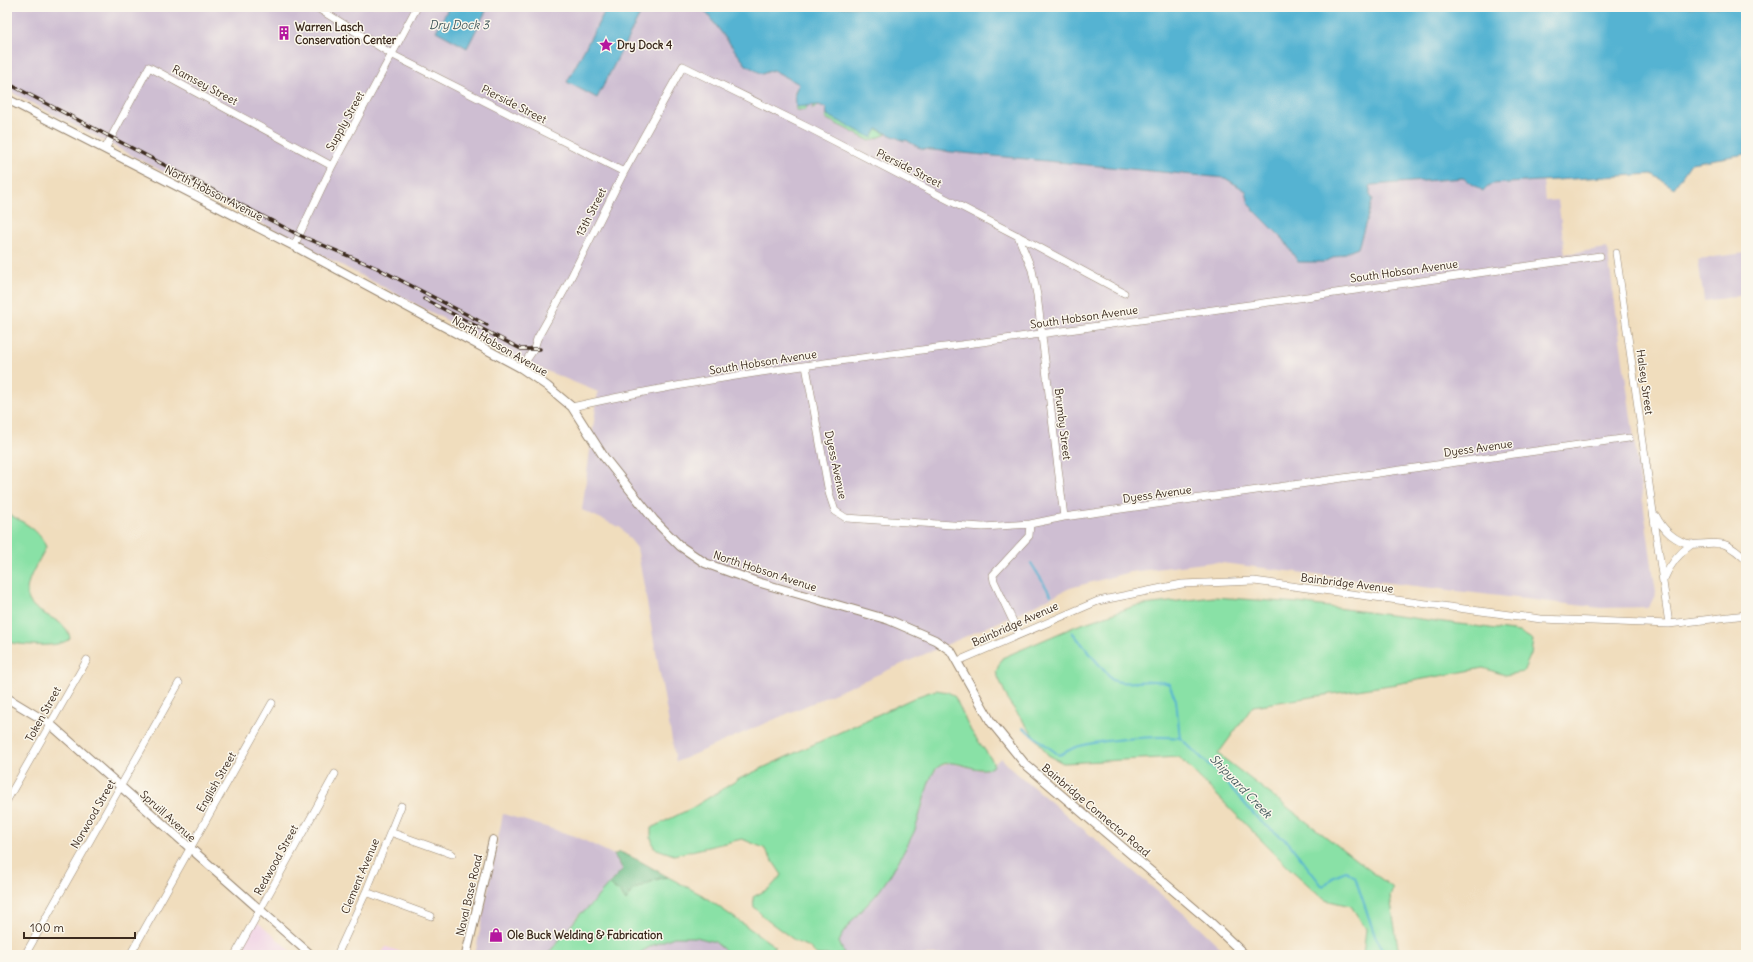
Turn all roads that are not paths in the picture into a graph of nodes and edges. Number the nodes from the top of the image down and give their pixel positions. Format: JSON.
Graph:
{"nodes":[{"id":1,"x":316,"y":7,"type":"edge"},
{"id":2,"x":417,"y":7,"type":"edge"},
{"id":3,"x":393,"y":55,"type":"junction"},
{"id":4,"x":683,"y":66,"type":"joint"},
{"id":5,"x":7,"y":99,"type":"edge"},
{"id":6,"x":105,"y":149,"type":"junction"},
{"id":7,"x":332,"y":166,"type":"junction"},
{"id":8,"x":624,"y":172,"type":"junction"},
{"id":9,"x":1018,"y":236,"type":"junction"},
{"id":10,"x":294,"y":246,"type":"junction"},
{"id":11,"x":1616,"y":253,"type":"dead end"},
{"id":12,"x":1600,"y":256,"type":"dead end"},
{"id":13,"x":1124,"y":293,"type":"dead end"},
{"id":14,"x":1041,"y":334,"type":"junction"},
{"id":15,"x":806,"y":366,"type":"junction"},
{"id":16,"x":521,"y":368,"type":"junction"},
{"id":17,"x":572,"y":407,"type":"junction"},
{"id":18,"x":1629,"y":438,"type":"dead end"},
{"id":19,"x":1655,"y":514,"type":"junction"},
{"id":20,"x":1064,"y":517,"type":"junction"},
{"id":21,"x":1030,"y":524,"type":"junction"},
{"id":22,"x":1692,"y":544,"type":"junction"},
{"id":23,"x":1746,"y":560,"type":"edge"},
{"id":24,"x":1664,"y":581,"type":"junction"},
{"id":25,"x":1746,"y":615,"type":"edge"},
{"id":26,"x":1670,"y":624,"type":"junction"},
{"id":27,"x":1019,"y":634,"type":"junction"},
{"id":28,"x":87,"y":660,"type":"dead end"},
{"id":29,"x":958,"y":661,"type":"junction"},
{"id":30,"x":179,"y":683,"type":"dead end"},
{"id":31,"x":7,"y":698,"type":"edge"},
{"id":32,"x":272,"y":703,"type":"dead end"},
{"id":33,"x":50,"y":724,"type":"junction"},
{"id":34,"x":335,"y":774,"type":"dead end"},
{"id":35,"x":121,"y":788,"type":"junction"},
{"id":36,"x":7,"y":800,"type":"edge"},
{"id":37,"x":401,"y":806,"type":"dead end"},
{"id":38,"x":390,"y":832,"type":"junction"},
{"id":39,"x":492,"y":840,"type":"dead end"},
{"id":40,"x":190,"y":850,"type":"junction"},
{"id":41,"x":452,"y":854,"type":"dead end"},
{"id":42,"x":366,"y":892,"type":"junction"},
{"id":43,"x":261,"y":909,"type":"junction"},
{"id":44,"x":431,"y":916,"type":"dead end"},
{"id":45,"x":25,"y":955,"type":"edge"},
{"id":46,"x":130,"y":955,"type":"edge"},
{"id":47,"x":235,"y":955,"type":"edge"},
{"id":48,"x":311,"y":955,"type":"edge"},
{"id":49,"x":338,"y":955,"type":"edge"},
{"id":50,"x":466,"y":955,"type":"edge"},
{"id":51,"x":1245,"y":955,"type":"edge"}],
"edges":[{"from":1,"to":3,"type":"street","name":"Pierside Street"},
{"from":2,"to":3,"type":"street","name":"Supply Street"},
{"from":3,"to":7,"type":"street","name":"Supply Street"},
{"from":3,"to":8,"type":"street","name":"Pierside Street"},
{"from":4,"to":8,"type":"street","name":"13th Street"},
{"from":4,"to":9,"type":"street","name":"Pierside Street"},
{"from":5,"to":6,"type":"street","name":"North Hobson Avenue"},
{"from":6,"to":7,"type":"street","name":"Ramsey Street"},
{"from":6,"to":10,"type":"street","name":"North Hobson Avenue"},
{"from":7,"to":10,"type":"street","name":"Supply Street"},
{"from":8,"to":16,"type":"street","name":"13th Street"},
{"from":9,"to":13,"type":"street","name":"Pierside Street"},
{"from":9,"to":14,"type":"street","name":"Brumby Street"},
{"from":10,"to":16,"type":"street","name":"North Hobson Avenue"},
{"from":11,"to":19,"type":"street","name":"Halsey Street"},
{"from":12,"to":14,"type":"street","name":"South Hobson Avenue"},
{"from":14,"to":15,"type":"street","name":"South Hobson Avenue"},
{"from":14,"to":20,"type":"street","name":"Brumby Street"},
{"from":15,"to":17,"type":"street","name":"South Hobson Avenue"},
{"from":15,"to":21,"type":"street","name":"Dyess Avenue"},
{"from":16,"to":17,"type":"street","name":"North Hobson Avenue"},
{"from":17,"to":29,"type":"street","name":"North Hobson Avenue"},
{"from":18,"to":20,"type":"street","name":"Dyess Avenue"},
{"from":19,"to":22,"type":"street","name":"Halsey Street"},
{"from":19,"to":24,"type":"street","name":"Halsey Street"},
{"from":20,"to":21,"type":"street","name":"Dyess Avenue"},
{"from":21,"to":27,"type":"street"},
{"from":22,"to":23,"type":"street","name":"Halsey Street"},
{"from":22,"to":24,"type":"street"},
{"from":24,"to":26,"type":"street","name":"Halsey Street"},
{"from":25,"to":26,"type":"street","name":"Bainbridge Avenue"},
{"from":26,"to":27,"type":"street","name":"Bainbridge Avenue"},
{"from":27,"to":29,"type":"street","name":"Bainbridge Avenue"},
{"from":28,"to":33,"type":"street","name":"Token Street"},
{"from":29,"to":51,"type":"street","name":"Bainbridge Connector Road"},
{"from":30,"to":35,"type":"street","name":"Norwood Street"},
{"from":31,"to":33,"type":"street","name":"Spruill Avenue"},
{"from":32,"to":40,"type":"street","name":"English Street"},
{"from":33,"to":35,"type":"street","name":"Spruill Avenue"},
{"from":33,"to":36,"type":"street","name":"Token Street"},
{"from":34,"to":43,"type":"street","name":"Redwood Street"},
{"from":35,"to":40,"type":"street","name":"Spruill Avenue"},
{"from":35,"to":45,"type":"street","name":"Norwood Street"},
{"from":37,"to":38,"type":"street","name":"Clement Avenue"},
{"from":38,"to":41,"type":"street"},
{"from":38,"to":42,"type":"street","name":"Clement Avenue"},
{"from":39,"to":50,"type":"street","name":"Naval Base Road"},
{"from":40,"to":43,"type":"street","name":"Spruill Avenue"},
{"from":40,"to":46,"type":"street","name":"English Street"},
{"from":42,"to":44,"type":"street"},
{"from":42,"to":49,"type":"street","name":"Clement Avenue"},
{"from":43,"to":47,"type":"street","name":"Redwood Street"},
{"from":43,"to":48,"type":"street","name":"Spruill Avenue"}]}
